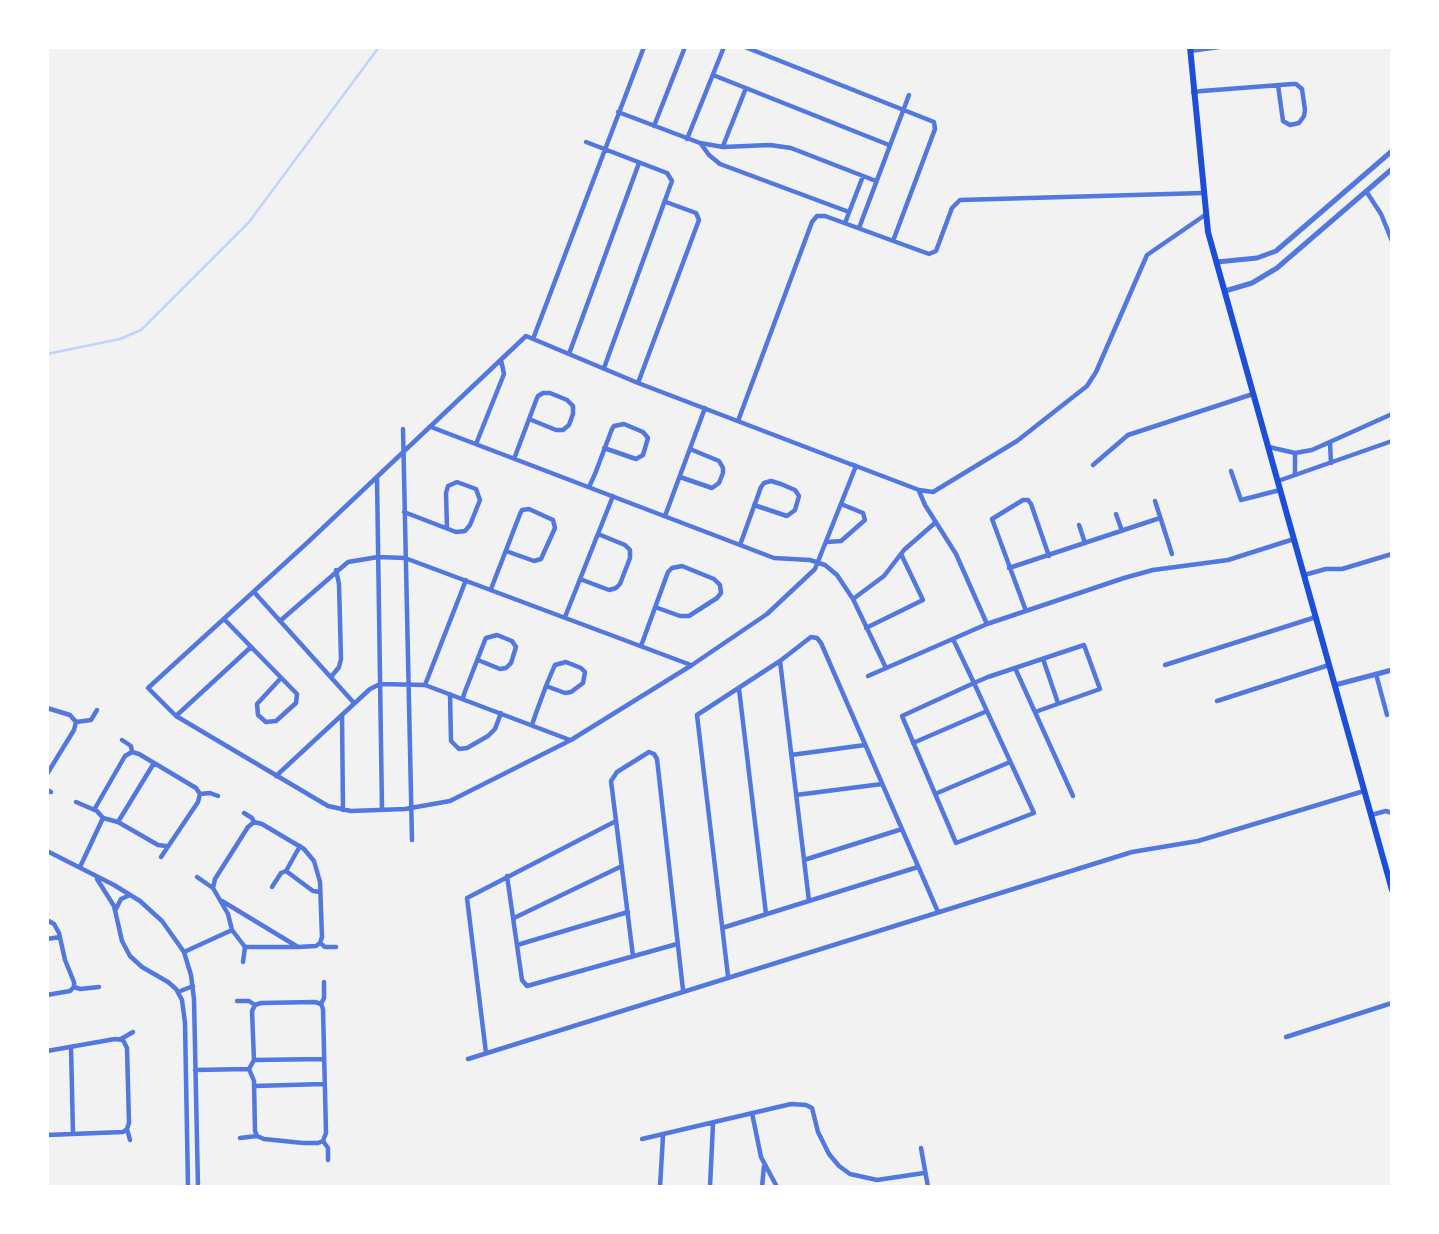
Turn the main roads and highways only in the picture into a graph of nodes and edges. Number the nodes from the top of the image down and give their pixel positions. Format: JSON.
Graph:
{"nodes":[{"id":1,"x":1190,"y":49,"type":"edge"},
{"id":2,"x":1392,"y":890,"type":"edge"}],
"edges":[{"from":1,"to":2,"type":"main road"}]}
